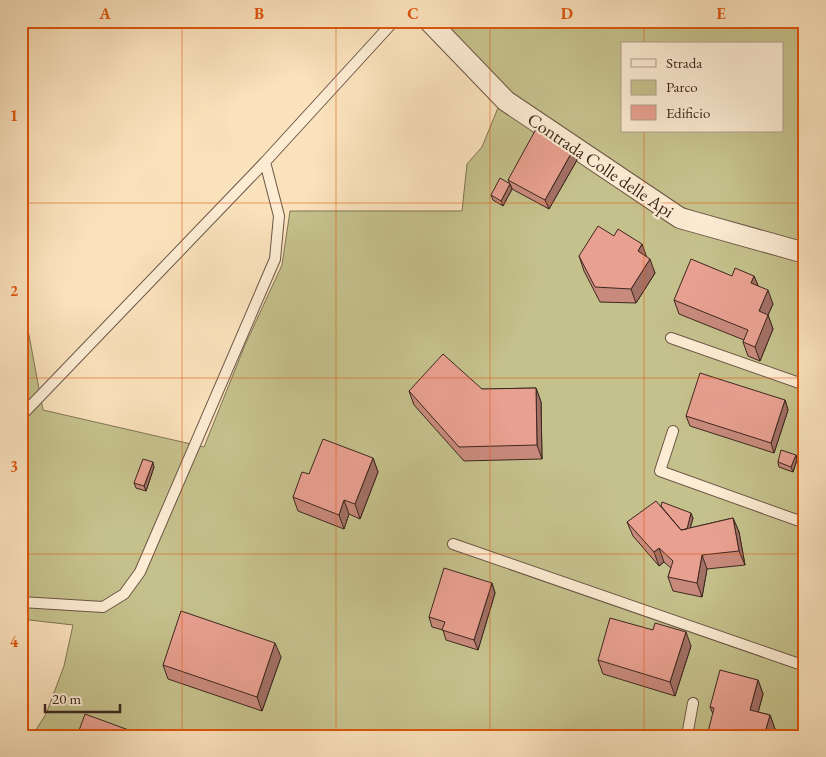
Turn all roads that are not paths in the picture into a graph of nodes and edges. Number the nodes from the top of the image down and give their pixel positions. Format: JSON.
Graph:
{"nodes":[{"id":1,"x":394,"y":21,"type":"edge"},
{"id":2,"x":429,"y":21,"type":"edge"},
{"id":3,"x":266,"y":162,"type":"junction"},
{"id":4,"x":805,"y":253,"type":"edge"},
{"id":5,"x":671,"y":338,"type":"dead end"},
{"id":6,"x":805,"y":385,"type":"edge"},
{"id":7,"x":21,"y":416,"type":"edge"},
{"id":8,"x":673,"y":431,"type":"dead end"},
{"id":9,"x":805,"y":523,"type":"edge"},
{"id":10,"x":453,"y":544,"type":"dead end"},
{"id":11,"x":21,"y":602,"type":"edge"},
{"id":12,"x":805,"y":666,"type":"edge"},
{"id":13,"x":693,"y":703,"type":"dead end"},
{"id":14,"x":688,"y":736,"type":"edge"}],
"edges":[{"from":1,"to":3,"type":"lane"},
{"from":2,"to":4,"type":"street","name":"Contrada Colle delle Api"},
{"from":3,"to":7,"type":"lane"},
{"from":3,"to":11,"type":"lane"},
{"from":5,"to":6,"type":"lane"},
{"from":8,"to":9,"type":"lane"},
{"from":10,"to":12,"type":"lane"},
{"from":13,"to":14,"type":"lane"}]}
